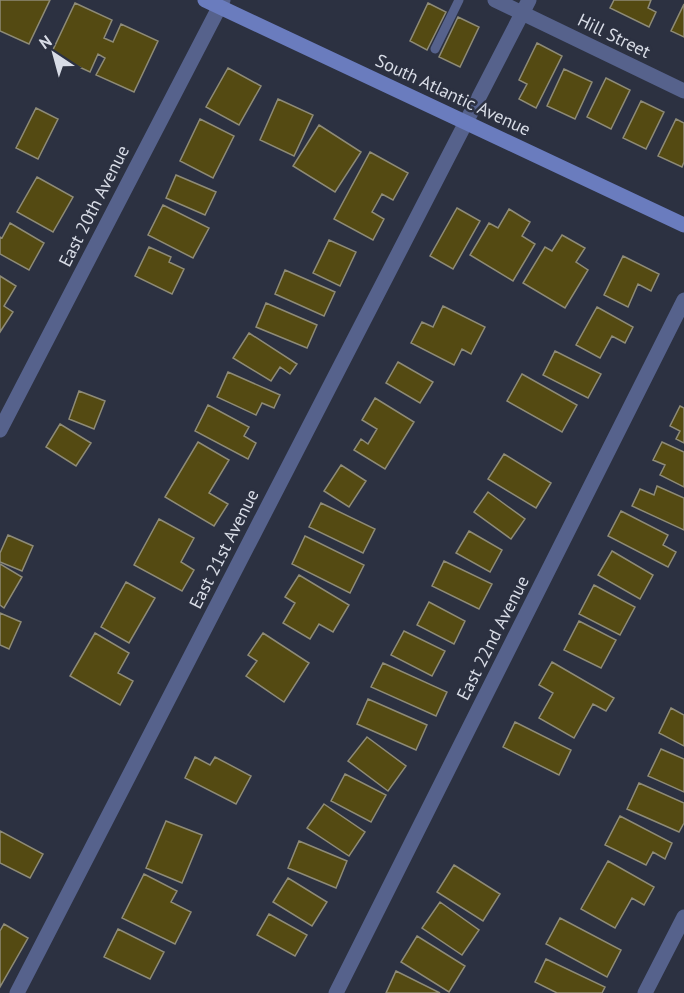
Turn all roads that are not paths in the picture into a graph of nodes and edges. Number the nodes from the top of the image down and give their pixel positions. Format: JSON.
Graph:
{"nodes":[{"id":1,"x":206,"y":0,"type":"edge"},
{"id":2,"x":459,"y":0,"type":"edge"},
{"id":3,"x":495,"y":0,"type":"edge"},
{"id":4,"x":222,"y":3,"type":"edge"},
{"id":5,"x":526,"y":6,"type":"edge"},
{"id":6,"x":435,"y":50,"type":"dead end"},
{"id":7,"x":684,"y":91,"type":"edge"},
{"id":8,"x":466,"y":123,"type":"junction"},
{"id":9,"x":684,"y":225,"type":"edge"},
{"id":10,"x":684,"y":300,"type":"edge"},
{"id":11,"x":0,"y":430,"type":"edge"},
{"id":12,"x":684,"y":917,"type":"edge"},
{"id":13,"x":17,"y":993,"type":"edge"},
{"id":14,"x":336,"y":993,"type":"edge"},
{"id":15,"x":645,"y":993,"type":"edge"}],
"edges":[{"from":1,"to":4,"type":"main road","name":"South Atlantic Avenue"},
{"from":2,"to":6,"type":"lane"},
{"from":3,"to":5,"type":"street","name":"Hill Street"},
{"from":4,"to":8,"type":"main road","name":"South Atlantic Avenue"},
{"from":4,"to":11,"type":"street","name":"East 20th Avenue"},
{"from":5,"to":7,"type":"street","name":"Hill Street"},
{"from":5,"to":8,"type":"street","name":"East 21st Avenue"},
{"from":8,"to":9,"type":"main road","name":"South Atlantic Avenue"},
{"from":8,"to":13,"type":"street","name":"East 21st Avenue"},
{"from":10,"to":14,"type":"street","name":"East 22nd Avenue"},
{"from":12,"to":15,"type":"street"}]}
